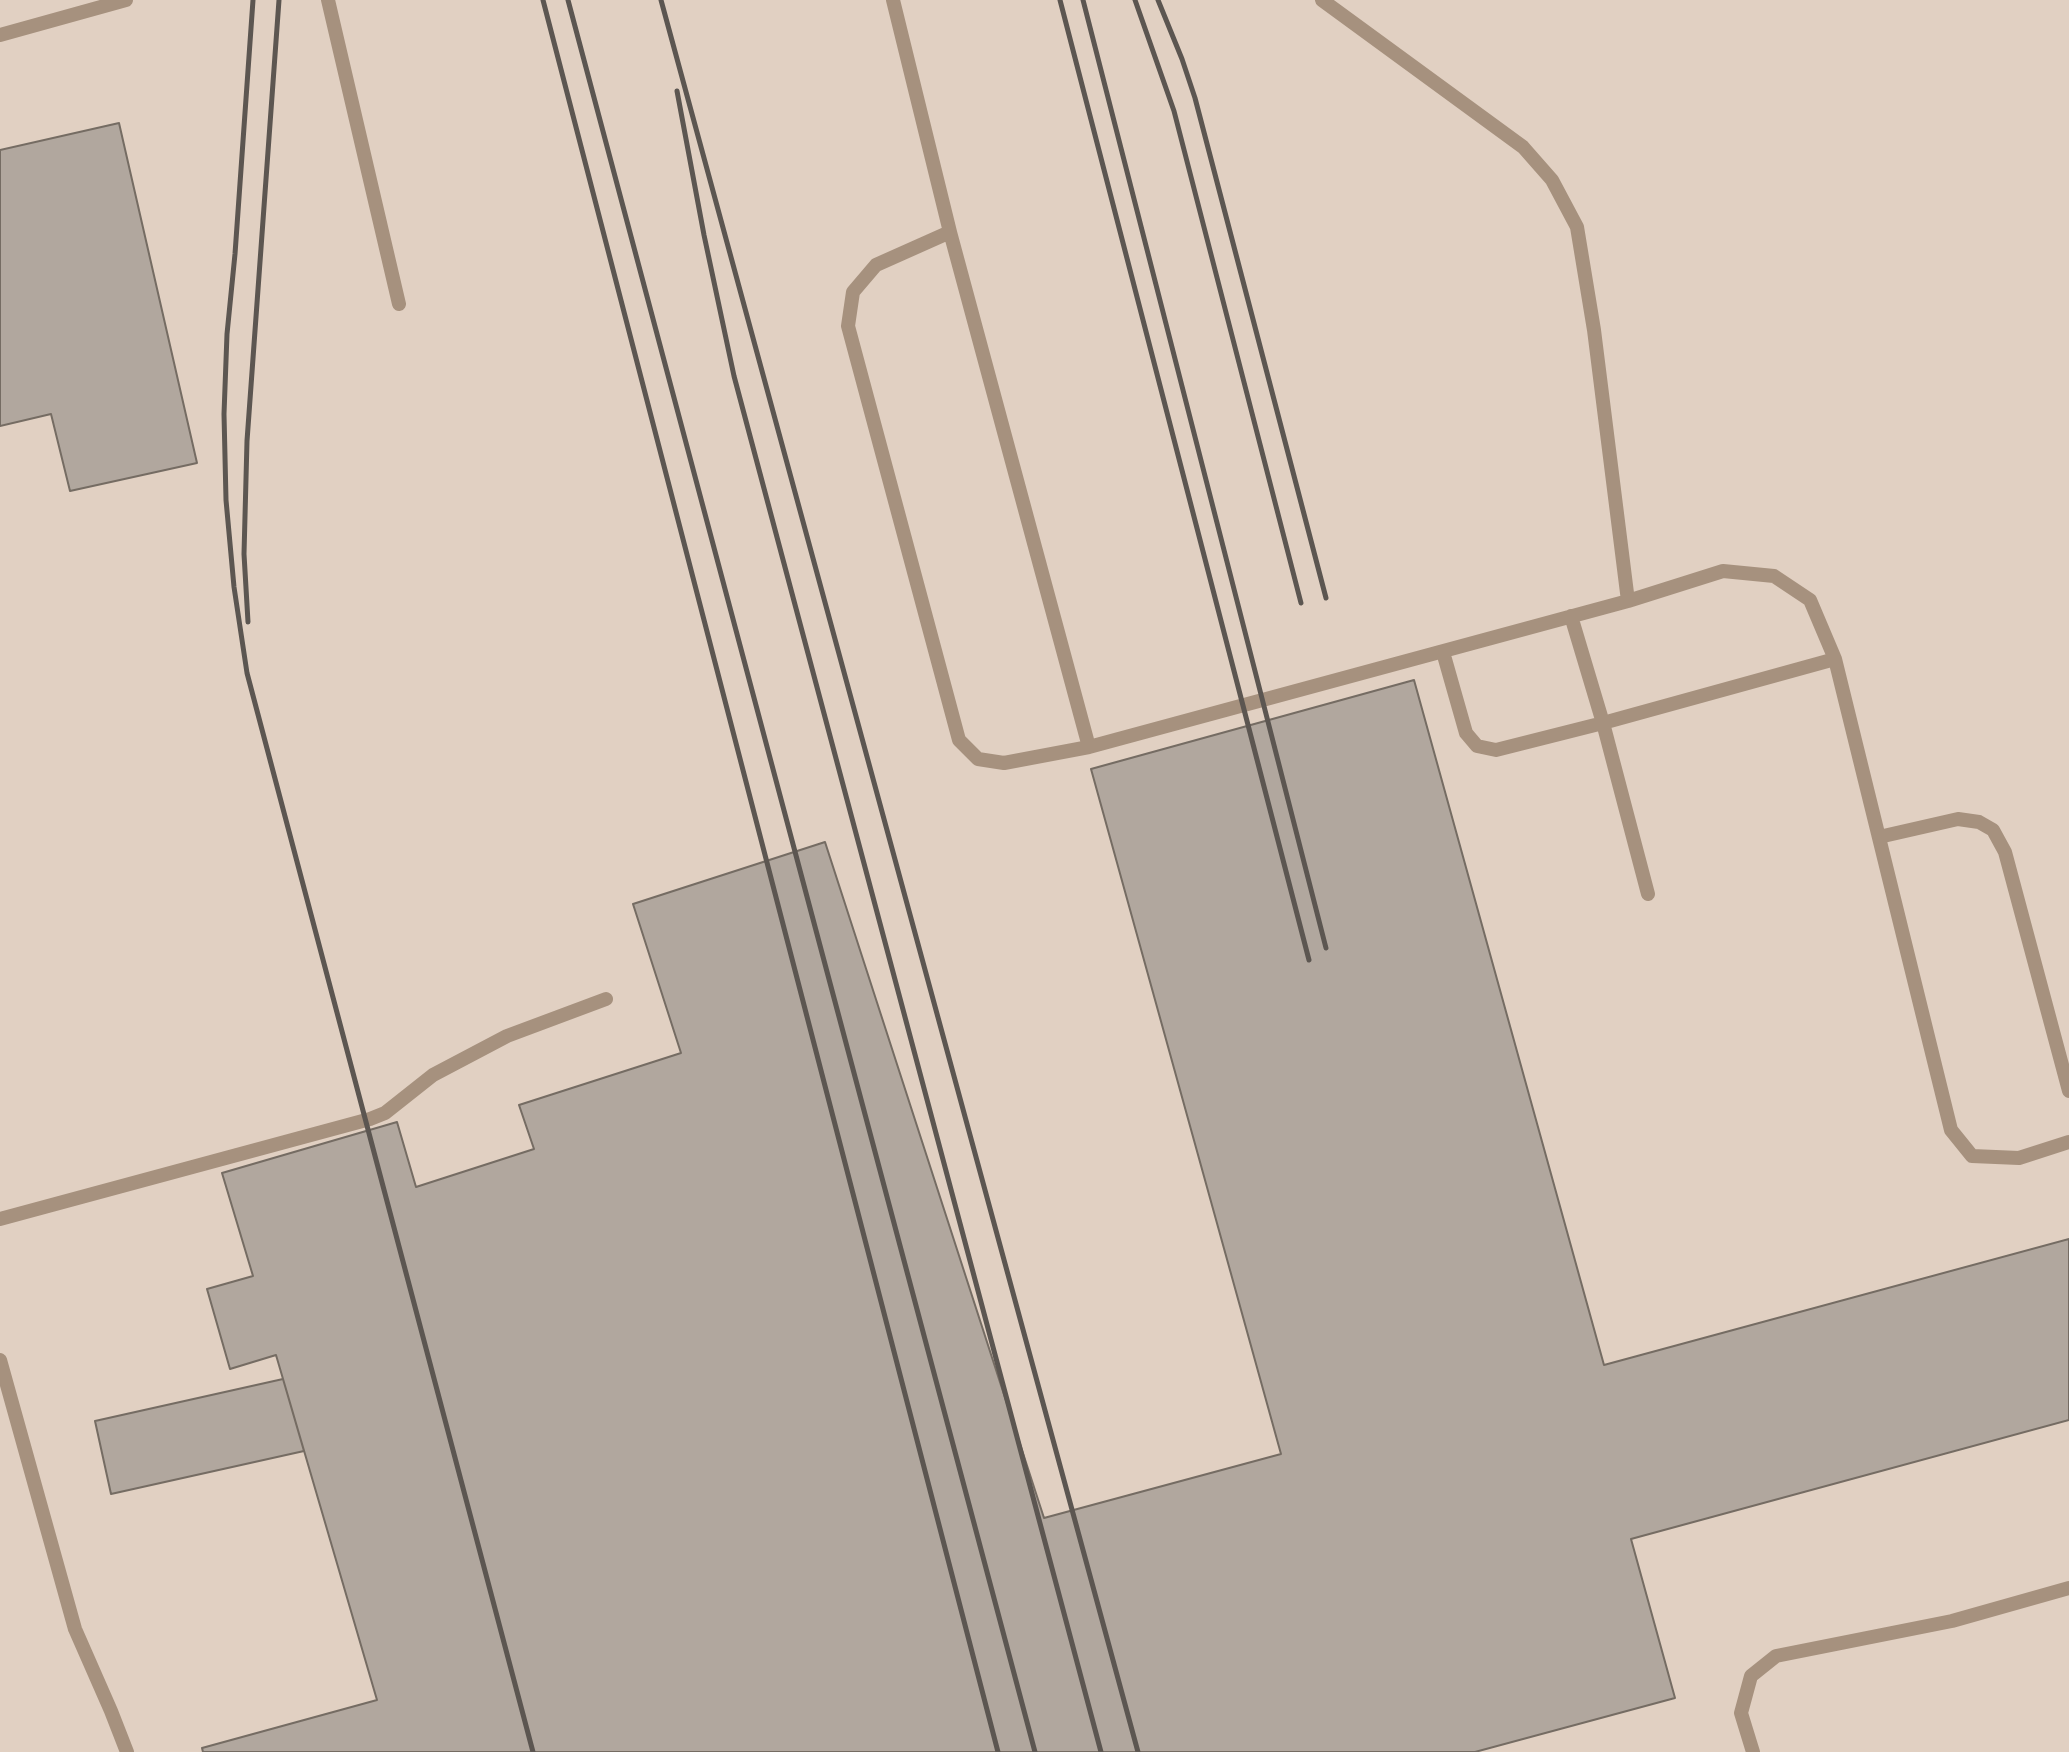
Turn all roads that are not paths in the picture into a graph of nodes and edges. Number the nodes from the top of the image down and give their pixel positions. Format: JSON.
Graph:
{"nodes":[{"id":1,"x":126,"y":0,"type":"edge"},
{"id":2,"x":328,"y":0,"type":"edge"},
{"id":3,"x":893,"y":0,"type":"edge"},
{"id":4,"x":1322,"y":0,"type":"edge"},
{"id":5,"x":0,"y":35,"type":"edge"},
{"id":6,"x":950,"y":232,"type":"junction"},
{"id":7,"x":399,"y":304,"type":"dead end"},
{"id":8,"x":1628,"y":601,"type":"junction"},
{"id":9,"x":1571,"y":617,"type":"junction"},
{"id":10,"x":1443,"y":652,"type":"junction"},
{"id":11,"x":1835,"y":659,"type":"junction"},
{"id":12,"x":1603,"y":723,"type":"junction"},
{"id":13,"x":1089,"y":747,"type":"junction"},
{"id":14,"x":1879,"y":837,"type":"junction"},
{"id":15,"x":1648,"y":894,"type":"dead end"},
{"id":16,"x":606,"y":999,"type":"dead end"},
{"id":17,"x":2069,"y":1091,"type":"edge"},
{"id":18,"x":2069,"y":1142,"type":"edge"},
{"id":19,"x":0,"y":1219,"type":"edge"},
{"id":20,"x":0,"y":1360,"type":"edge"},
{"id":21,"x":2069,"y":1588,"type":"edge"},
{"id":22,"x":127,"y":1752,"type":"edge"},
{"id":23,"x":1753,"y":1752,"type":"edge"}],
"edges":[{"from":1,"to":5,"type":"lane"},
{"from":2,"to":7,"type":"lane"},
{"from":3,"to":6,"type":"lane"},
{"from":4,"to":8,"type":"lane"},
{"from":6,"to":13,"type":"lane"},
{"from":6,"to":13,"type":"lane"},
{"from":8,"to":9,"type":"lane"},
{"from":8,"to":11,"type":"lane"},
{"from":9,"to":10,"type":"lane"},
{"from":9,"to":12,"type":"lane"},
{"from":10,"to":12,"type":"lane"},
{"from":10,"to":13,"type":"lane"},
{"from":11,"to":12,"type":"lane"},
{"from":11,"to":14,"type":"lane"},
{"from":12,"to":15,"type":"lane"},
{"from":14,"to":17,"type":"lane"},
{"from":14,"to":18,"type":"lane"},
{"from":16,"to":19,"type":"lane"},
{"from":20,"to":22,"type":"lane"},
{"from":21,"to":23,"type":"lane"}]}
